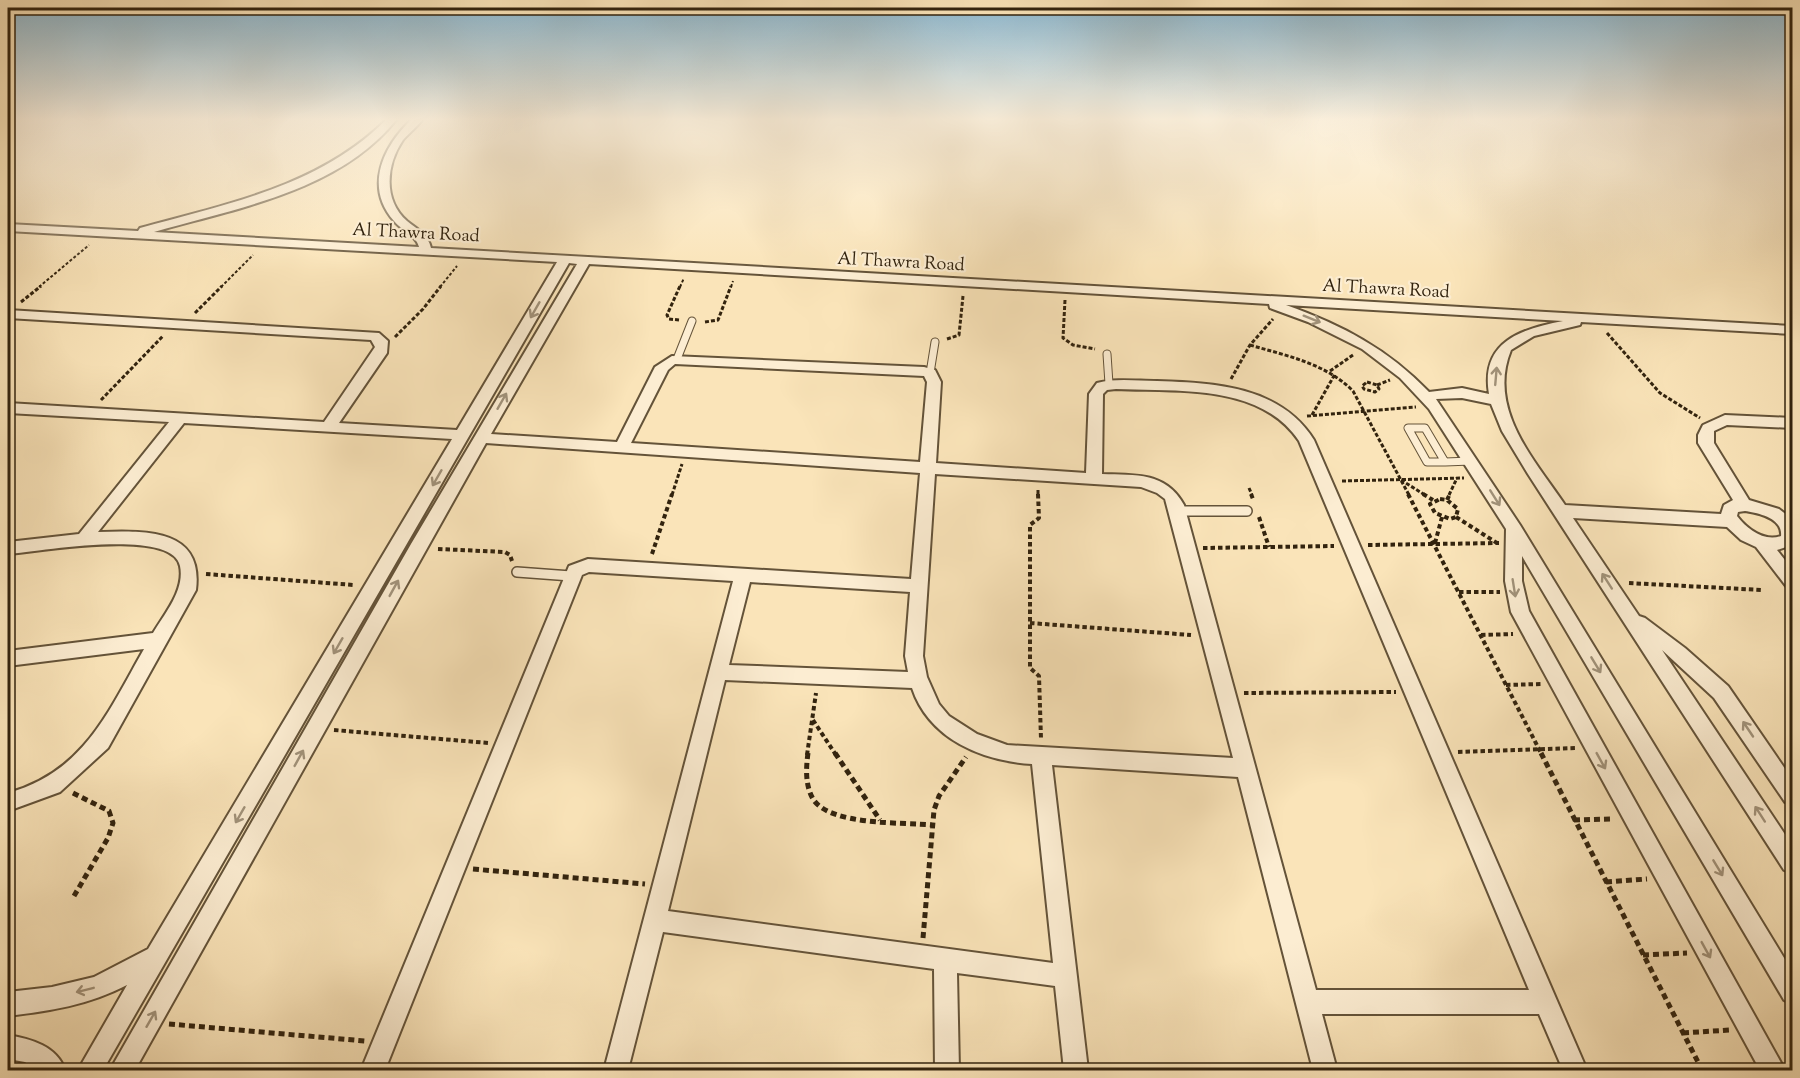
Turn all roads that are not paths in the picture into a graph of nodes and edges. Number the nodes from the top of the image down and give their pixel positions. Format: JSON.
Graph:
{"nodes":[{"id":1,"x":320,"y":170,"type":"edge"},
{"id":2,"x":384,"y":170,"type":"edge"},
{"id":3,"x":8,"y":227,"type":"edge"},
{"id":4,"x":133,"y":234,"type":"junction"},
{"id":5,"x":426,"y":251,"type":"junction"},
{"id":6,"x":565,"y":259,"type":"junction"},
{"id":7,"x":585,"y":260,"type":"junction"},
{"id":8,"x":1257,"y":298,"type":"junction"},
{"id":9,"x":12,"y":310,"type":"edge"},
{"id":10,"x":1594,"y":318,"type":"junction"},
{"id":11,"x":692,"y":321,"type":"road end"},
{"id":12,"x":1792,"y":330,"type":"edge"},
{"id":13,"x":935,"y":342,"type":"road end"},
{"id":14,"x":1107,"y":354,"type":"road end"},
{"id":15,"x":677,"y":359,"type":"junction"},
{"id":16,"x":930,"y":374,"type":"junction"},
{"id":17,"x":1109,"y":384,"type":"junction"},
{"id":18,"x":1496,"y":401,"type":"junction"},
{"id":19,"x":1431,"y":402,"type":"junction"},
{"id":20,"x":8,"y":408,"type":"edge"},
{"id":21,"x":180,"y":418,"type":"junction"},
{"id":22,"x":1792,"y":423,"type":"edge"},
{"id":23,"x":328,"y":427,"type":"junction"},
{"id":24,"x":462,"y":435,"type":"junction"},
{"id":25,"x":481,"y":438,"type":"junction"},
{"id":26,"x":621,"y":448,"type":"junction"},
{"id":27,"x":1471,"y":461,"type":"junction"},
{"id":28,"x":1445,"y":462,"type":"junction"},
{"id":29,"x":927,"y":468,"type":"junction"},
{"id":30,"x":1094,"y":479,"type":"junction"},
{"id":31,"x":1743,"y":504,"type":"junction"},
{"id":32,"x":1247,"y":511,"type":"dead end"},
{"id":33,"x":1560,"y":511,"type":"junction"},
{"id":34,"x":1178,"y":512,"type":"junction"},
{"id":35,"x":1731,"y":521,"type":"junction"},
{"id":36,"x":1790,"y":524,"type":"edge"},
{"id":37,"x":1514,"y":529,"type":"junction"},
{"id":38,"x":83,"y":540,"type":"junction"},
{"id":39,"x":1761,"y":541,"type":"junction"},
{"id":40,"x":8,"y":548,"type":"edge"},
{"id":41,"x":517,"y":572,"type":"road end"},
{"id":42,"x":743,"y":574,"type":"junction"},
{"id":43,"x":571,"y":576,"type":"junction"},
{"id":44,"x":1792,"y":581,"type":"edge"},
{"id":45,"x":918,"y":586,"type":"junction"},
{"id":46,"x":1630,"y":617,"type":"junction"},
{"id":47,"x":157,"y":640,"type":"junction"},
{"id":48,"x":8,"y":658,"type":"edge"},
{"id":49,"x":718,"y":672,"type":"junction"},
{"id":50,"x":917,"y":680,"type":"junction"},
{"id":51,"x":1041,"y":758,"type":"junction"},
{"id":52,"x":1245,"y":768,"type":"junction"},
{"id":53,"x":1792,"y":795,"type":"edge"},
{"id":54,"x":8,"y":802,"type":"edge"},
{"id":55,"x":1792,"y":863,"type":"edge"},
{"id":56,"x":655,"y":920,"type":"junction"},
{"id":57,"x":157,"y":956,"type":"junction"},
{"id":58,"x":933,"y":958,"type":"junction"},
{"id":59,"x":1065,"y":976,"type":"junction"},
{"id":60,"x":1792,"y":992,"type":"edge"},
{"id":61,"x":1306,"y":1002,"type":"junction"},
{"id":62,"x":1546,"y":1002,"type":"junction"},
{"id":63,"x":8,"y":1004,"type":"edge"},
{"id":64,"x":8,"y":1047,"type":"edge"},
{"id":65,"x":53,"y":1071,"type":"edge"},
{"id":66,"x":90,"y":1071,"type":"edge"},
{"id":67,"x":122,"y":1071,"type":"edge"},
{"id":68,"x":373,"y":1071,"type":"edge"},
{"id":69,"x":616,"y":1071,"type":"edge"},
{"id":70,"x":947,"y":1071,"type":"edge"},
{"id":71,"x":1076,"y":1071,"type":"edge"},
{"id":72,"x":1324,"y":1071,"type":"edge"},
{"id":73,"x":1575,"y":1071,"type":"edge"},
{"id":74,"x":1773,"y":1071,"type":"edge"}],
"edges":[{"from":1,"to":4,"type":"street"},
{"from":2,"to":5,"type":"street"},
{"from":3,"to":4,"type":"street","name":"Al Thawra Road"},
{"from":4,"to":5,"type":"street","name":"Al Thawra Road"},
{"from":5,"to":6,"type":"street","name":"Al Thawra Road"},
{"from":6,"to":7,"type":"street","name":"Al Thawra Road"},
{"from":6,"to":24,"type":"street","one_way":true},
{"from":7,"to":8,"type":"street","name":"Al Thawra Road"},
{"from":25,"to":7,"type":"street","one_way":true},
{"from":8,"to":10,"type":"street","name":"Al Thawra Road"},
{"from":8,"to":19,"type":"street","one_way":true},
{"from":9,"to":23,"type":"street"},
{"from":10,"to":12,"type":"street","name":"Al Thawra Road"},
{"from":18,"to":10,"type":"street","one_way":true},
{"from":11,"to":15,"type":"lane"},
{"from":13,"to":16,"type":"lane"},
{"from":14,"to":17,"type":"lane"},
{"from":15,"to":16,"type":"street"},
{"from":15,"to":26,"type":"street"},
{"from":16,"to":29,"type":"street"},
{"from":17,"to":30,"type":"street"},
{"from":17,"to":62,"type":"street"},
{"from":18,"to":19,"type":"street"},
{"from":18,"to":33,"type":"street"},
{"from":19,"to":27,"type":"street"},
{"from":20,"to":21,"type":"street"},
{"from":21,"to":23,"type":"street"},
{"from":21,"to":38,"type":"street"},
{"from":22,"to":31,"type":"street"},
{"from":23,"to":24,"type":"street"},
{"from":24,"to":57,"type":"street","one_way":true},
{"from":25,"to":26,"type":"street"},
{"from":67,"to":25,"type":"street","one_way":true},
{"from":26,"to":29,"type":"street"},
{"from":27,"to":28,"type":"lane"},
{"from":27,"to":37,"type":"street","one_way":true},
{"from":28,"to":28,"type":"lane"},
{"from":29,"to":30,"type":"street"},
{"from":29,"to":45,"type":"street"},
{"from":30,"to":34,"type":"street"},
{"from":31,"to":35,"type":"street"},
{"from":31,"to":36,"type":"street"},
{"from":32,"to":34,"type":"lane"},
{"from":33,"to":35,"type":"street"},
{"from":46,"to":33,"type":"street","one_way":true},
{"from":34,"to":52,"type":"street"},
{"from":35,"to":39,"type":"street"},
{"from":36,"to":39,"type":"street"},
{"from":37,"to":60,"type":"street","one_way":true},
{"from":37,"to":74,"type":"street","one_way":true},
{"from":38,"to":40,"type":"street"},
{"from":38,"to":47,"type":"street"},
{"from":39,"to":44,"type":"street"},
{"from":41,"to":43,"type":"lane"},
{"from":42,"to":43,"type":"street"},
{"from":42,"to":45,"type":"street"},
{"from":42,"to":49,"type":"street"},
{"from":43,"to":68,"type":"street"},
{"from":45,"to":50,"type":"street"},
{"from":53,"to":46,"type":"street","one_way":true},
{"from":55,"to":46,"type":"street","one_way":true},
{"from":47,"to":48,"type":"street"},
{"from":47,"to":54,"type":"street"},
{"from":49,"to":50,"type":"street"},
{"from":49,"to":56,"type":"street"},
{"from":50,"to":51,"type":"street"},
{"from":51,"to":52,"type":"street"},
{"from":51,"to":59,"type":"street"},
{"from":52,"to":61,"type":"street"},
{"from":56,"to":58,"type":"street"},
{"from":56,"to":69,"type":"street"},
{"from":57,"to":63,"type":"street","one_way":true},
{"from":57,"to":66,"type":"street"},
{"from":58,"to":59,"type":"street"},
{"from":58,"to":70,"type":"street"},
{"from":59,"to":71,"type":"street"},
{"from":61,"to":62,"type":"street"},
{"from":61,"to":72,"type":"street"},
{"from":62,"to":73,"type":"street"},
{"from":64,"to":65,"type":"street"}]}
